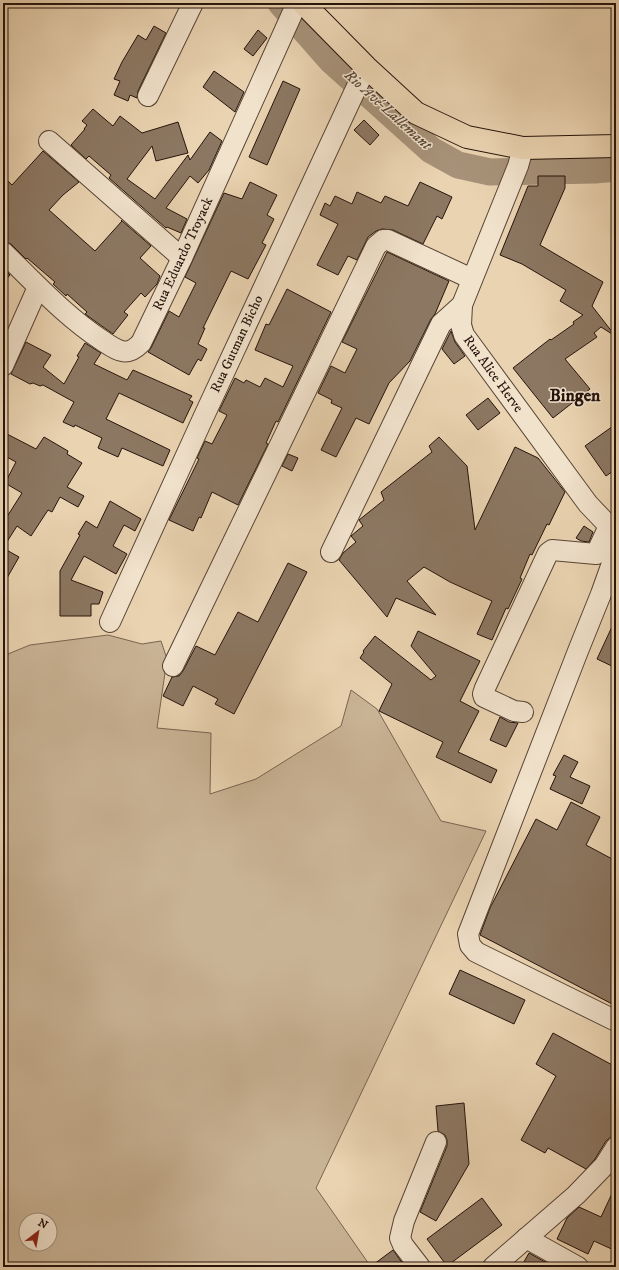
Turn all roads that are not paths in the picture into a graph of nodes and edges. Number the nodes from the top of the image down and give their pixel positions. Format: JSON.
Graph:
{"nodes":[{"id":1,"x":193,"y":3,"type":"edge"},
{"id":2,"x":299,"y":5,"type":"edge"},
{"id":3,"x":361,"y":77,"type":"junction"},
{"id":4,"x":148,"y":96,"type":"dead end"},
{"id":5,"x":49,"y":141,"type":"dead end"},
{"id":6,"x":616,"y":146,"type":"edge"},
{"id":7,"x":520,"y":157,"type":"junction"},
{"id":8,"x":3,"y":252,"type":"edge"},
{"id":9,"x":182,"y":258,"type":"junction"},
{"id":10,"x":472,"y":279,"type":"junction"},
{"id":11,"x":38,"y":287,"type":"junction"},
{"id":12,"x":462,"y":305,"type":"junction"},
{"id":13,"x":3,"y":366,"type":"edge"},
{"id":14,"x":613,"y":528,"type":"edge"},
{"id":15,"x":331,"y":552,"type":"dead end"},
{"id":16,"x":614,"y":562,"type":"edge"},
{"id":17,"x":609,"y":598,"type":"edge"},
{"id":18,"x":110,"y":622,"type":"dead end"},
{"id":19,"x":173,"y":666,"type":"dead end"},
{"id":20,"x":523,"y":712,"type":"dead end"},
{"id":21,"x":616,"y":1021,"type":"edge"},
{"id":22,"x":436,"y":1142,"type":"dead end"},
{"id":23,"x":616,"y":1147,"type":"edge"},
{"id":24,"x":526,"y":1238,"type":"junction"},
{"id":25,"x":420,"y":1267,"type":"edge"},
{"id":26,"x":493,"y":1267,"type":"edge"},
{"id":27,"x":578,"y":1267,"type":"edge"}],
"edges":[{"from":1,"to":4,"type":"street"},
{"from":2,"to":3,"type":"main road"},
{"from":2,"to":9,"type":"street","name":"Rua Eduardo Troyack"},
{"from":3,"to":7,"type":"main road"},
{"from":3,"to":18,"type":"street","name":"Rua Gutman Bicho"},
{"from":5,"to":9,"type":"street"},
{"from":6,"to":7,"type":"main road"},
{"from":7,"to":10,"type":"street","name":"Rua Alice Herve"},
{"from":8,"to":11,"type":"street","name":"Rua Eduardo Troyack"},
{"from":9,"to":11,"type":"street","name":"Rua Eduardo Troyack"},
{"from":10,"to":12,"type":"street","name":"Rua Alice Herve"},
{"from":10,"to":19,"type":"street"},
{"from":11,"to":13,"type":"street"},
{"from":12,"to":14,"type":"street","name":"Rua Alice Herve"},
{"from":12,"to":15,"type":"street"},
{"from":14,"to":20,"type":"street"},
{"from":16,"to":17,"type":"street"},
{"from":17,"to":21,"type":"street"},
{"from":22,"to":25,"type":"street"},
{"from":23,"to":24,"type":"street"},
{"from":24,"to":26,"type":"street"},
{"from":24,"to":27,"type":"street"}]}
